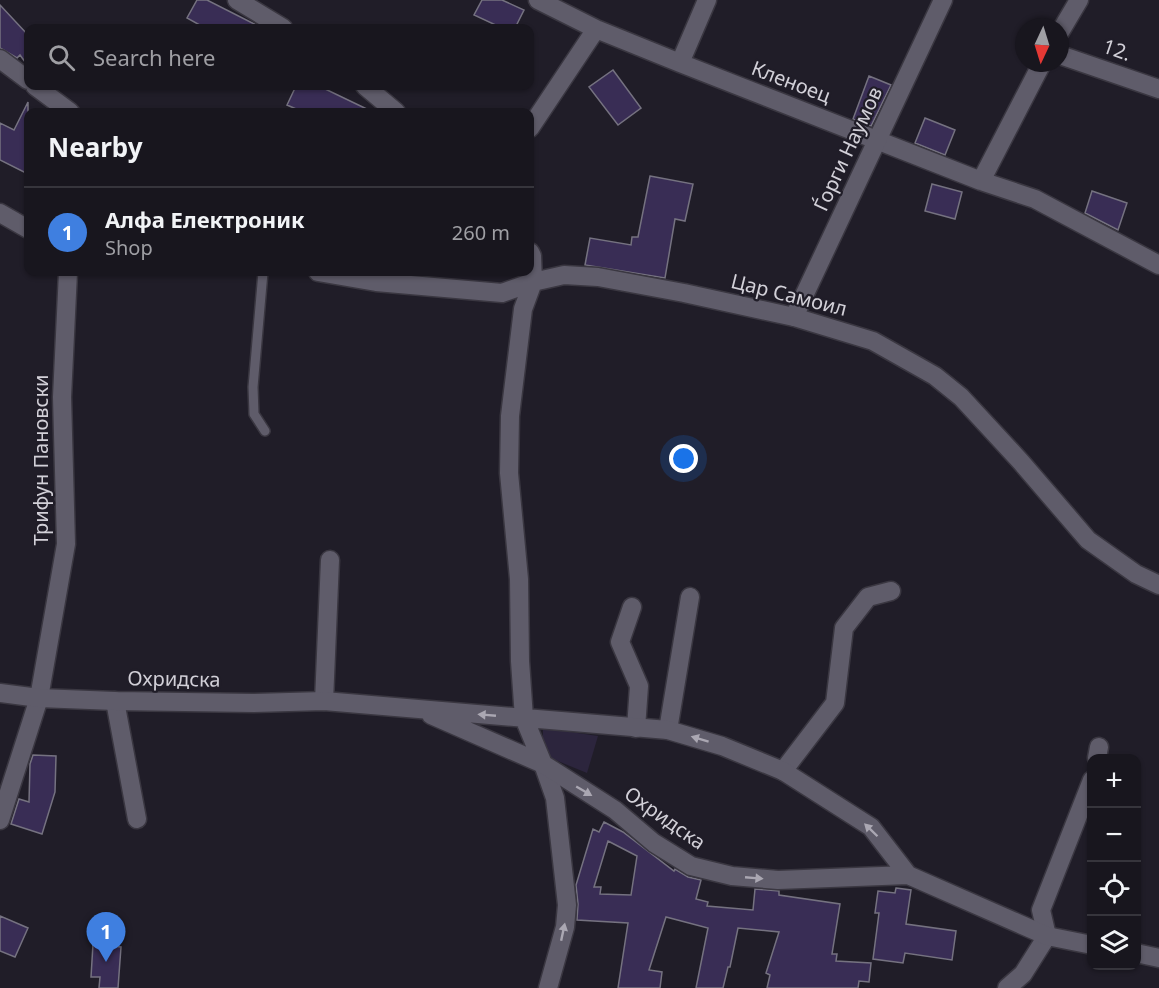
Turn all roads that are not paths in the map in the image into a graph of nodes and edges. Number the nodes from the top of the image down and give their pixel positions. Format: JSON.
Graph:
{"nodes":[{"id":1,"x":237,"y":0,"type":"edge"},
{"id":2,"x":538,"y":0,"type":"edge"},
{"id":3,"x":707,"y":0,"type":"edge"},
{"id":4,"x":943,"y":0,"type":"edge"},
{"id":5,"x":1079,"y":0,"type":"edge"},
{"id":6,"x":1068,"y":18,"type":"edge"},
{"id":7,"x":276,"y":24,"type":"edge"},
{"id":8,"x":596,"y":29,"type":"junction"},
{"id":9,"x":0,"y":58,"type":"edge"},
{"id":10,"x":1069,"y":58,"type":"edge"},
{"id":11,"x":680,"y":63,"type":"junction"},
{"id":12,"x":1037,"y":72,"type":"edge"},
{"id":13,"x":24,"y":77,"type":"edge"},
{"id":14,"x":1159,"y":89,"type":"edge"},
{"id":15,"x":40,"y":90,"type":"edge"},
{"id":16,"x":370,"y":90,"type":"edge"},
{"id":17,"x":65,"y":108,"type":"edge"},
{"id":18,"x":391,"y":108,"type":"edge"},
{"id":19,"x":534,"y":122,"type":"edge"},
{"id":20,"x":877,"y":140,"type":"junction"},
{"id":21,"x":981,"y":181,"type":"junction"},
{"id":22,"x":0,"y":213,"type":"edge"},
{"id":23,"x":24,"y":227,"type":"edge"},
{"id":24,"x":1159,"y":265,"type":"edge"},
{"id":25,"x":68,"y":276,"type":"edge"},
{"id":26,"x":263,"y":276,"type":"edge"},
{"id":27,"x":341,"y":276,"type":"edge"},
{"id":28,"x":533,"y":276,"type":"edge"},
{"id":29,"x":533,"y":282,"type":"junction"},
{"id":30,"x":795,"y":317,"type":"junction"},
{"id":31,"x":265,"y":431,"type":"dead end"},
{"id":32,"x":330,"y":560,"type":"dead end"},
{"id":33,"x":1159,"y":585,"type":"edge"},
{"id":34,"x":891,"y":591,"type":"dead end"},
{"id":35,"x":690,"y":597,"type":"dead end"},
{"id":36,"x":632,"y":607,"type":"dead end"},
{"id":37,"x":0,"y":693,"type":"edge"},
{"id":38,"x":39,"y":698,"type":"junction"},
{"id":39,"x":115,"y":701,"type":"junction"},
{"id":40,"x":324,"y":701,"type":"junction"},
{"id":41,"x":419,"y":710,"type":"junction"},
{"id":42,"x":524,"y":718,"type":"junction"},
{"id":43,"x":636,"y":728,"type":"junction"},
{"id":44,"x":668,"y":730,"type":"junction"},
{"id":45,"x":543,"y":764,"type":"junction"},
{"id":46,"x":783,"y":771,"type":"junction"},
{"id":47,"x":1087,"y":793,"type":"edge"},
{"id":48,"x":137,"y":819,"type":"dead end"},
{"id":49,"x":0,"y":820,"type":"edge"},
{"id":50,"x":908,"y":875,"type":"junction"},
{"id":51,"x":1047,"y":936,"type":"junction"},
{"id":52,"x":1087,"y":944,"type":"edge"},
{"id":53,"x":1141,"y":954,"type":"edge"},
{"id":54,"x":1159,"y":958,"type":"edge"},
{"id":55,"x":548,"y":988,"type":"edge"},
{"id":56,"x":1007,"y":988,"type":"edge"}],
"edges":[{"from":1,"to":7,"type":"street"},
{"from":2,"to":8,"type":"street","name":"Кленоец"},
{"from":3,"to":11,"type":"street"},
{"from":4,"to":20,"type":"street","name":"Ѓорги Наумов"},
{"from":5,"to":6,"type":"street"},
{"from":8,"to":11,"type":"street","name":"Кленоец"},
{"from":8,"to":19,"type":"street"},
{"from":9,"to":13,"type":"street"},
{"from":10,"to":14,"type":"street","name":"12."},
{"from":11,"to":20,"type":"street","name":"Кленоец"},
{"from":12,"to":21,"type":"street"},
{"from":15,"to":17,"type":"street"},
{"from":16,"to":18,"type":"street"},
{"from":20,"to":21,"type":"street","name":"Кленоец"},
{"from":20,"to":30,"type":"street","name":"Ѓорги Наумов"},
{"from":21,"to":24,"type":"street","name":"Кленоец"},
{"from":22,"to":23,"type":"street"},
{"from":25,"to":38,"type":"street","name":"Трифун Пановски"},
{"from":26,"to":31,"type":"lane"},
{"from":27,"to":29,"type":"street","name":"Цар Самоил"},
{"from":28,"to":29,"type":"street"},
{"from":29,"to":30,"type":"street","name":"Цар Самоил"},
{"from":29,"to":42,"type":"street"},
{"from":30,"to":33,"type":"street","name":"Цар Самоил"},
{"from":32,"to":40,"type":"street"},
{"from":34,"to":46,"type":"street"},
{"from":35,"to":44,"type":"street"},
{"from":36,"to":43,"type":"street"},
{"from":37,"to":38,"type":"street","name":"Охридска"},
{"from":38,"to":39,"type":"street","name":"Охридска"},
{"from":38,"to":49,"type":"street","name":"Трифун Пановски"},
{"from":39,"to":40,"type":"street","name":"Охридска"},
{"from":39,"to":48,"type":"street"},
{"from":40,"to":41,"type":"street","name":"Охридска"},
{"from":42,"to":41,"type":"street","name":"Охридска","one_way":true},
{"from":41,"to":45,"type":"street","name":"Охридска"},
{"from":42,"to":43,"type":"street","name":"Охридска"},
{"from":42,"to":45,"type":"street"},
{"from":43,"to":44,"type":"street","name":"Охридска"},
{"from":46,"to":44,"type":"street","name":"Охридска","one_way":true},
{"from":45,"to":50,"type":"street","name":"Охридска","one_way":true},
{"from":55,"to":45,"type":"street","one_way":true},
{"from":50,"to":46,"type":"street","name":"Охридска","one_way":true},
{"from":47,"to":51,"type":"street"},
{"from":50,"to":51,"type":"street","name":"Охридска"},
{"from":51,"to":52,"type":"street","name":"Охридска"},
{"from":51,"to":56,"type":"street"},
{"from":53,"to":54,"type":"street"}]}
